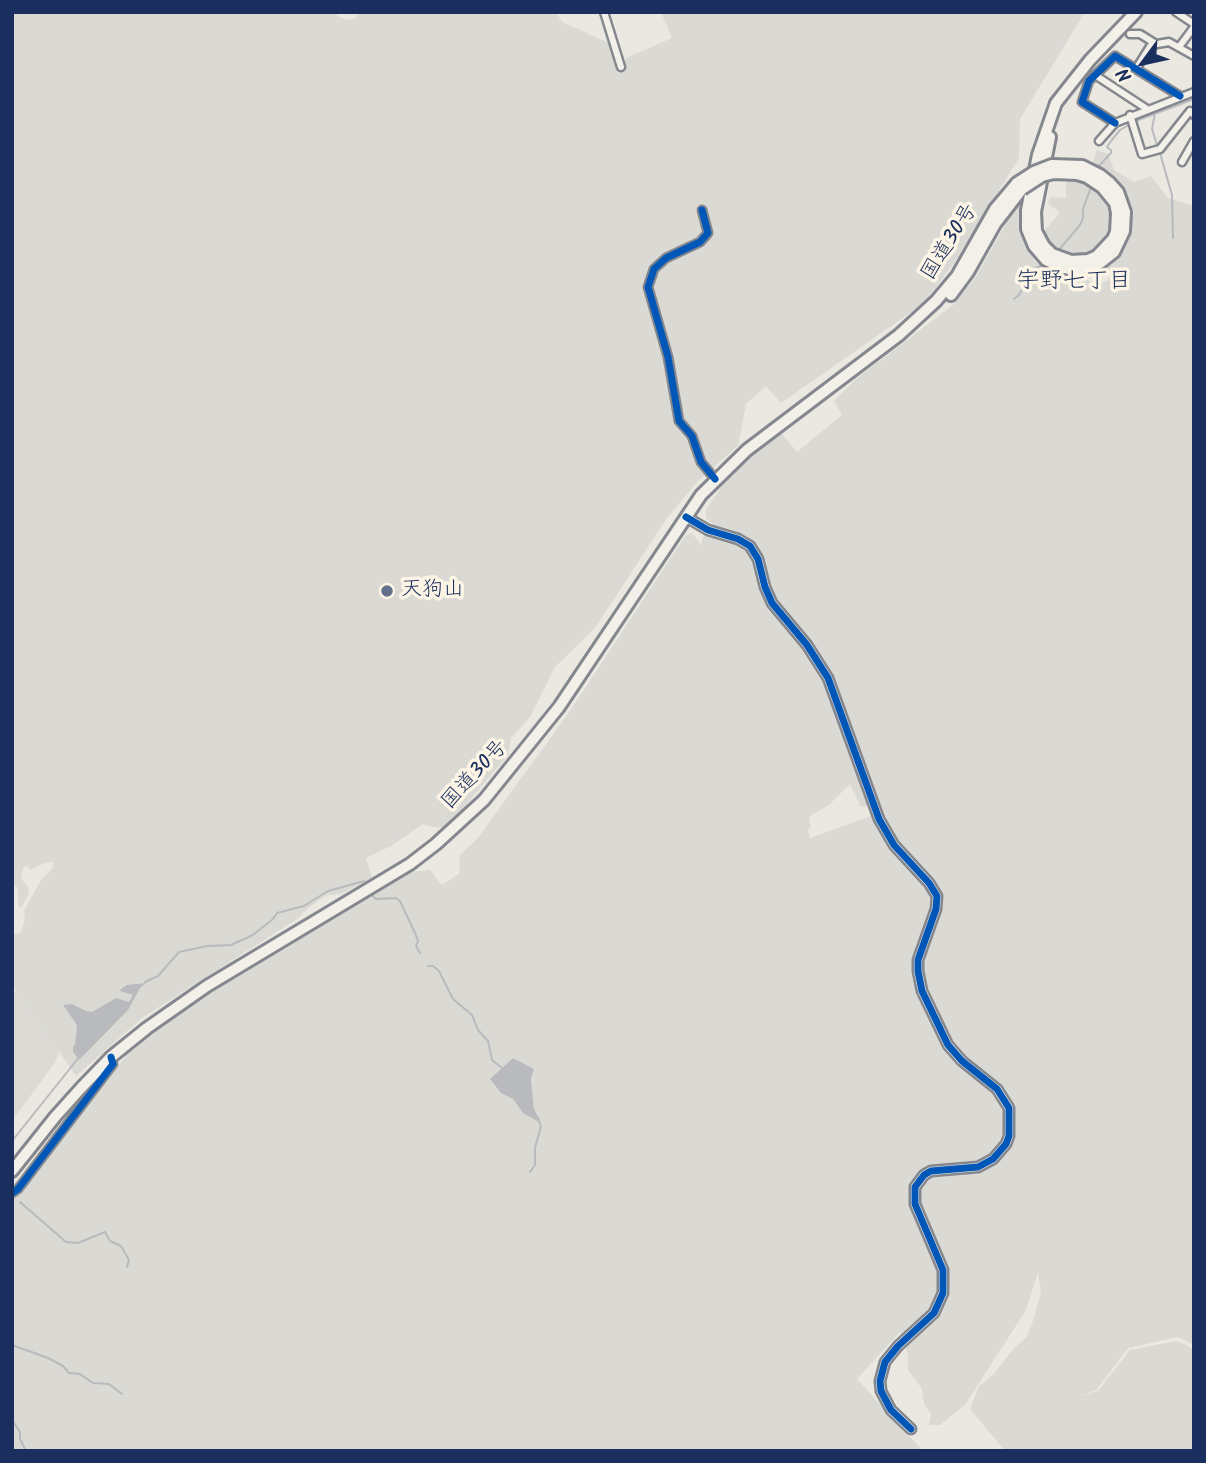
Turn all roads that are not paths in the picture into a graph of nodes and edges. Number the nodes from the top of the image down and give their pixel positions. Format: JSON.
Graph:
{"nodes":[{"id":1,"x":604,"y":12,"type":"edge"},
{"id":2,"x":1136,"y":12,"type":"edge"},
{"id":3,"x":1177,"y":12,"type":"edge"},
{"id":4,"x":1194,"y":25,"type":"edge"},
{"id":5,"x":1130,"y":34,"type":"dead end"},
{"id":6,"x":1156,"y":44,"type":"junction"},
{"id":7,"x":1178,"y":47,"type":"junction"},
{"id":8,"x":1194,"y":56,"type":"edge"},
{"id":9,"x":621,"y":67,"type":"dead end"},
{"id":10,"x":1136,"y":69,"type":"junction"},
{"id":11,"x":1095,"y":75,"type":"junction"},
{"id":12,"x":1194,"y":92,"type":"edge"},
{"id":13,"x":1180,"y":96,"type":"junction"},
{"id":14,"x":1147,"y":108,"type":"junction"},
{"id":15,"x":1194,"y":115,"type":"edge"},
{"id":16,"x":1132,"y":120,"type":"junction"},
{"id":17,"x":1115,"y":123,"type":"junction"},
{"id":18,"x":1099,"y":141,"type":"dead end"},
{"id":19,"x":1194,"y":141,"type":"edge"},
{"id":20,"x":1182,"y":162,"type":"dead end"},
{"id":21,"x":702,"y":210,"type":"dead end"},
{"id":22,"x":715,"y":479,"type":"junction"},
{"id":23,"x":686,"y":517,"type":"junction"},
{"id":24,"x":111,"y":1057,"type":"junction"},
{"id":25,"x":12,"y":1171,"type":"edge"},
{"id":26,"x":12,"y":1193,"type":"edge"},
{"id":27,"x":911,"y":1429,"type":"dead end"}],
"edges":[{"from":1,"to":9,"type":"street"},
{"from":2,"to":22,"type":"highway","name":"国道30号","bridge":true},
{"from":3,"to":4,"type":"street"},
{"from":4,"to":7,"type":"street"},
{"from":5,"to":6,"type":"street"},
{"from":6,"to":7,"type":"street"},
{"from":6,"to":10,"type":"street"},
{"from":7,"to":8,"type":"street"},
{"from":10,"to":11,"type":"street"},
{"from":10,"to":13,"type":"street"},
{"from":11,"to":14,"type":"street"},
{"from":11,"to":17,"type":"street"},
{"from":12,"to":13,"type":"street"},
{"from":13,"to":14,"type":"street"},
{"from":14,"to":16,"type":"street"},
{"from":15,"to":16,"type":"street"},
{"from":16,"to":17,"type":"street"},
{"from":17,"to":18,"type":"street"},
{"from":19,"to":20,"type":"street"},
{"from":21,"to":22,"type":"street"},
{"from":22,"to":23,"type":"highway","name":"国道30号"},
{"from":23,"to":24,"type":"highway","name":"国道30号"},
{"from":23,"to":27,"type":"street"},
{"from":24,"to":25,"type":"highway","name":"国道30号"},
{"from":24,"to":26,"type":"street"}]}
